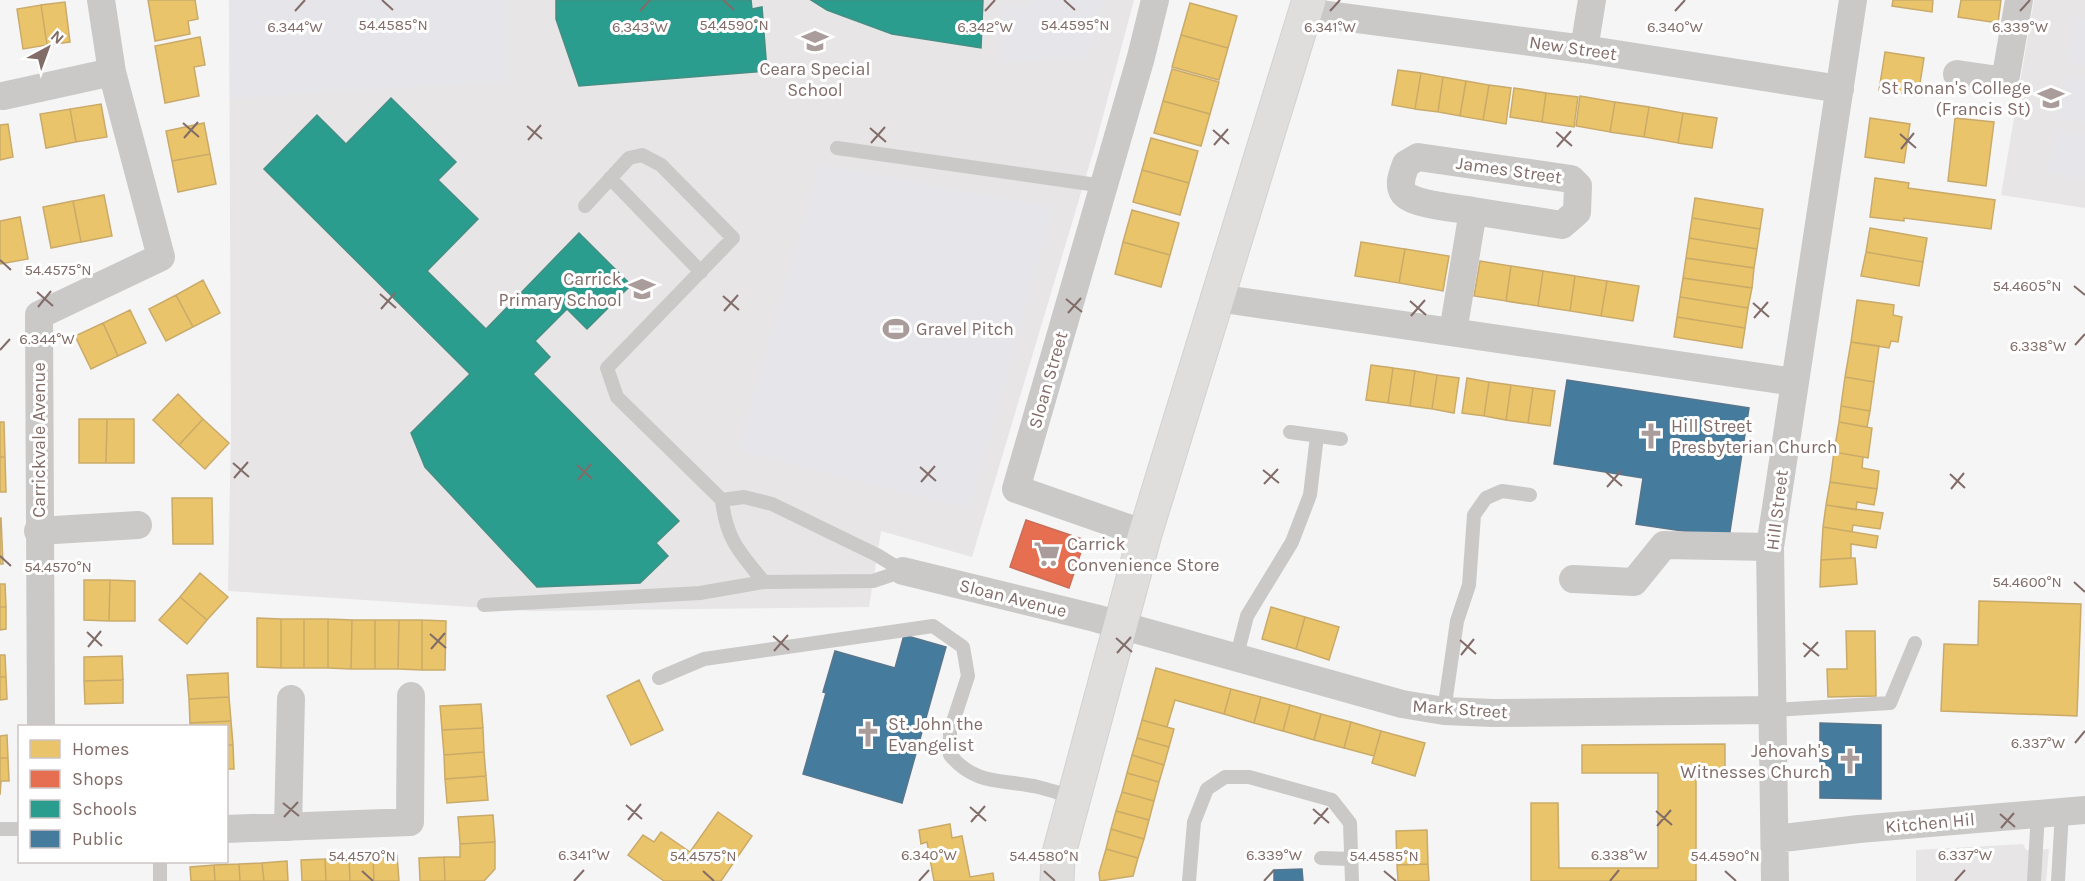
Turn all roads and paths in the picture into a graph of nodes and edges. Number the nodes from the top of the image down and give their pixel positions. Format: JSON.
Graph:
{"nodes":[{"id":1,"x":101,"y":0,"type":"edge"},
{"id":2,"x":1155,"y":0,"type":"edge"},
{"id":3,"x":1592,"y":0,"type":"edge"},
{"id":4,"x":1853,"y":0,"type":"edge"},
{"id":5,"x":2019,"y":0,"type":"edge"},
{"id":6,"x":1307,"y":3,"type":"edge"},
{"id":7,"x":1584,"y":49,"type":"junction"},
{"id":8,"x":112,"y":72,"type":"junction"},
{"id":9,"x":1958,"y":74,"type":"dead end"},
{"id":10,"x":1840,"y":88,"type":"junction"},
{"id":11,"x":3,"y":96,"type":"dead end"},
{"id":12,"x":837,"y":148,"type":"dead end"},
{"id":13,"x":610,"y":178,"type":"junction"},
{"id":14,"x":1104,"y":186,"type":"junction"},
{"id":15,"x":585,"y":206,"type":"dead end"},
{"id":16,"x":1473,"y":211,"type":"junction"},
{"id":17,"x":701,"y":272,"type":"junction"},
{"id":18,"x":1217,"y":298,"type":"junction"},
{"id":19,"x":1453,"y":332,"type":"junction"},
{"id":20,"x":1794,"y":382,"type":"junction"},
{"id":21,"x":1290,"y":432,"type":"dead end"},
{"id":22,"x":1317,"y":436,"type":"junction"},
{"id":23,"x":1341,"y":439,"type":"dead end"},
{"id":24,"x":1530,"y":495,"type":"dead end"},
{"id":25,"x":722,"y":500,"type":"junction"},
{"id":26,"x":138,"y":525,"type":"dead end"},
{"id":27,"x":38,"y":531,"type":"junction"},
{"id":28,"x":1145,"y":534,"type":"junction"},
{"id":29,"x":1770,"y":548,"type":"junction"},
{"id":30,"x":903,"y":571,"type":"junction"},
{"id":31,"x":1573,"y":579,"type":"dead end"},
{"id":32,"x":764,"y":582,"type":"junction"},
{"id":33,"x":484,"y":605,"type":"dead end"},
{"id":34,"x":1122,"y":627,"type":"junction"},
{"id":35,"x":1916,"y":643,"type":"dead end"},
{"id":36,"x":1236,"y":659,"type":"junction"},
{"id":37,"x":659,"y":678,"type":"dead end"},
{"id":38,"x":411,"y":696,"type":"dead end"},
{"id":39,"x":291,"y":699,"type":"dead end"},
{"id":40,"x":1773,"y":710,"type":"junction"},
{"id":41,"x":1444,"y":711,"type":"junction"},
{"id":42,"x":41,"y":725,"type":"edge"},
{"id":43,"x":1074,"y":797,"type":"junction"},
{"id":44,"x":2062,"y":812,"type":"edge"},
{"id":45,"x":288,"y":827,"type":"junction"},
{"id":46,"x":0,"y":829,"type":"edge"},
{"id":47,"x":18,"y":829,"type":"edge"},
{"id":48,"x":228,"y":829,"type":"edge"},
{"id":49,"x":1775,"y":839,"type":"junction"},
{"id":50,"x":1321,"y":858,"type":"dead end"},
{"id":51,"x":1350,"y":859,"type":"junction"},
{"id":52,"x":160,"y":863,"type":"edge"},
{"id":53,"x":160,"y":881,"type":"edge"},
{"id":54,"x":1057,"y":881,"type":"edge"},
{"id":55,"x":1189,"y":881,"type":"edge"},
{"id":56,"x":1352,"y":881,"type":"edge"},
{"id":57,"x":1775,"y":881,"type":"edge"},
{"id":58,"x":2034,"y":881,"type":"edge"},
{"id":59,"x":2058,"y":881,"type":"edge"}],
"edges":[{"from":1,"to":8,"type":"street","name":"Carrickvale Avenue"},
{"from":2,"to":14,"type":"street","name":"Sloan Street"},
{"from":3,"to":7,"type":"street"},
{"from":4,"to":10,"type":"street","name":"Hill Street"},
{"from":5,"to":9,"type":"street"},
{"from":6,"to":7,"type":"street","name":"New Street"},
{"from":6,"to":18,"type":"street"},
{"from":7,"to":10,"type":"street","name":"New Street"},
{"from":8,"to":11,"type":"street"},
{"from":8,"to":27,"type":"street","name":"Carrickvale Avenue"},
{"from":10,"to":20,"type":"street","name":"Hill Street"},
{"from":12,"to":14,"type":"lane"},
{"from":13,"to":15,"type":"lane"},
{"from":13,"to":17,"type":"lane"},
{"from":13,"to":17,"type":"lane"},
{"from":14,"to":28,"type":"street","name":"Sloan Street"},
{"from":16,"to":16,"type":"street","name":"James Street"},
{"from":16,"to":19,"type":"street"},
{"from":17,"to":25,"type":"lane"},
{"from":18,"to":19,"type":"street"},
{"from":18,"to":28,"type":"street"},
{"from":19,"to":20,"type":"street"},
{"from":20,"to":29,"type":"street","name":"Hill Street"},
{"from":21,"to":22,"type":"lane"},
{"from":22,"to":23,"type":"lane"},
{"from":22,"to":36,"type":"lane"},
{"from":24,"to":41,"type":"lane"},
{"from":25,"to":30,"type":"lane"},
{"from":25,"to":32,"type":"lane"},
{"from":26,"to":27,"type":"street","name":"Carrickvale Avenue"},
{"from":27,"to":42,"type":"street","name":"Carrickvale Avenue"},
{"from":28,"to":34,"type":"street"},
{"from":29,"to":31,"type":"street"},
{"from":29,"to":40,"type":"street","name":"Hill Street"},
{"from":30,"to":32,"type":"lane"},
{"from":30,"to":34,"type":"street","name":"Sloan Avenue"},
{"from":32,"to":33,"type":"lane"},
{"from":34,"to":36,"type":"street","name":"Mark Street"},
{"from":34,"to":43,"type":"street"},
{"from":35,"to":40,"type":"lane"},
{"from":36,"to":41,"type":"street","name":"Mark Street"},
{"from":37,"to":43,"type":"lane"},
{"from":38,"to":45,"type":"street"},
{"from":39,"to":45,"type":"street"},
{"from":40,"to":41,"type":"street","name":"Mark Street"},
{"from":40,"to":49,"type":"street","name":"Hill Street"},
{"from":43,"to":54,"type":"street"},
{"from":44,"to":49,"type":"street","name":"Kitchen Hil"},
{"from":44,"to":58,"type":"lane"},
{"from":44,"to":59,"type":"lane"},
{"from":45,"to":48,"type":"street"},
{"from":46,"to":47,"type":"lane"},
{"from":49,"to":57,"type":"street","name":"Hill Street"},
{"from":50,"to":51,"type":"lane"},
{"from":51,"to":55,"type":"lane"},
{"from":51,"to":56,"type":"lane"},
{"from":52,"to":53,"type":"lane"}]}
